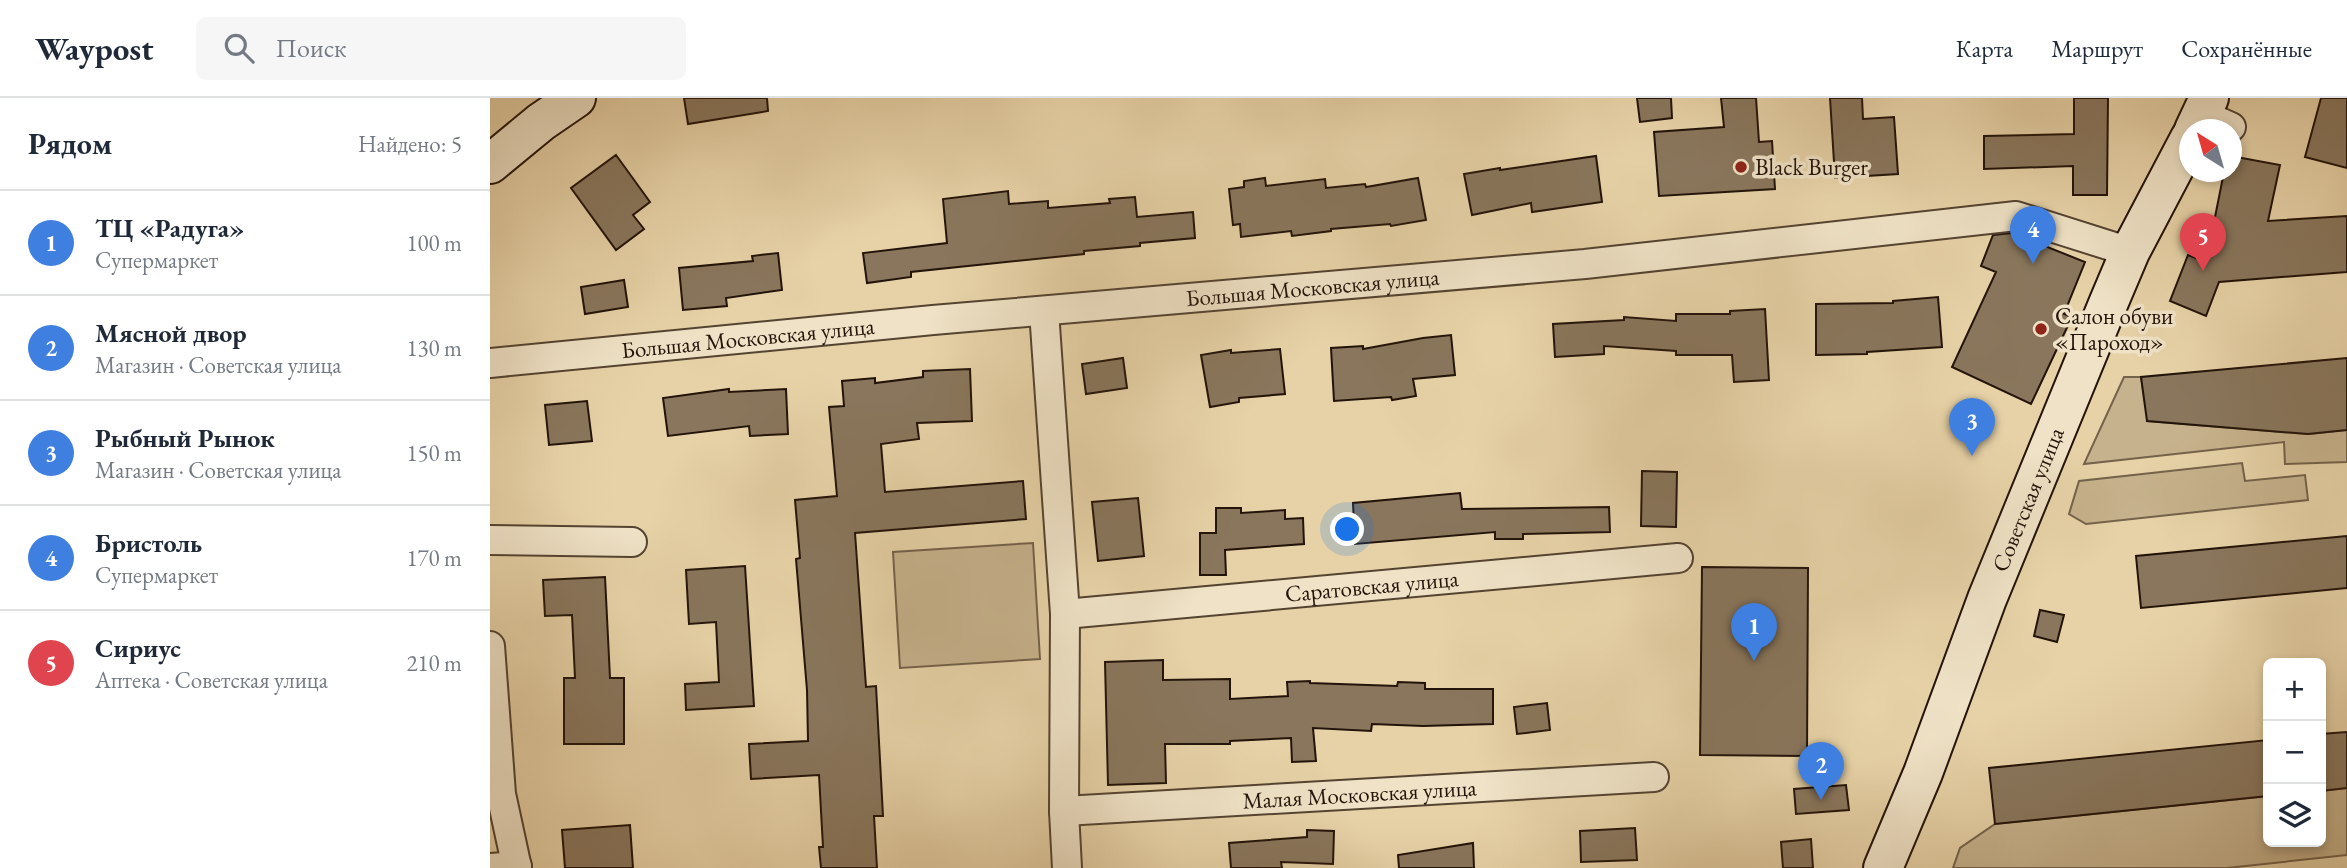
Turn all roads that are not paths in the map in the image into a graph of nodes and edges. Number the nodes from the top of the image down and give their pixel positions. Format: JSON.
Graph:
{"nodes":[{"id":1,"x":576,"y":98,"type":"edge"},
{"id":2,"x":490,"y":164,"type":"edge"},
{"id":3,"x":2179,"y":166,"type":"edge"},
{"id":4,"x":2130,"y":252,"type":"junction"},
{"id":5,"x":1044,"y":311,"type":"junction"},
{"id":6,"x":490,"y":363,"type":"edge"},
{"id":7,"x":490,"y":540,"type":"edge"},
{"id":8,"x":632,"y":542,"type":"dead end"},
{"id":9,"x":1678,"y":558,"type":"dead end"},
{"id":10,"x":1065,"y":614,"type":"junction"},
{"id":11,"x":490,"y":646,"type":"edge"},
{"id":12,"x":1654,"y":777,"type":"dead end"},
{"id":13,"x":1064,"y":811,"type":"junction"},
{"id":14,"x":508,"y":867,"type":"edge"},
{"id":15,"x":1067,"y":868,"type":"edge"},
{"id":16,"x":1883,"y":868,"type":"edge"}],
"edges":[{"from":1,"to":2,"type":"main road"},
{"from":3,"to":4,"type":"main road","name":"Советская улица"},
{"from":4,"to":5,"type":"street","name":"Большая Московская улица"},
{"from":4,"to":16,"type":"main road","name":"Советская улица"},
{"from":5,"to":6,"type":"street","name":"Большая Московская улица"},
{"from":5,"to":10,"type":"street"},
{"from":7,"to":8,"type":"street"},
{"from":9,"to":10,"type":"street","name":"Саратовская улица"},
{"from":10,"to":13,"type":"street"},
{"from":11,"to":14,"type":"street"},
{"from":12,"to":13,"type":"street","name":"Малая Московская улица"},
{"from":13,"to":15,"type":"street"}]}
